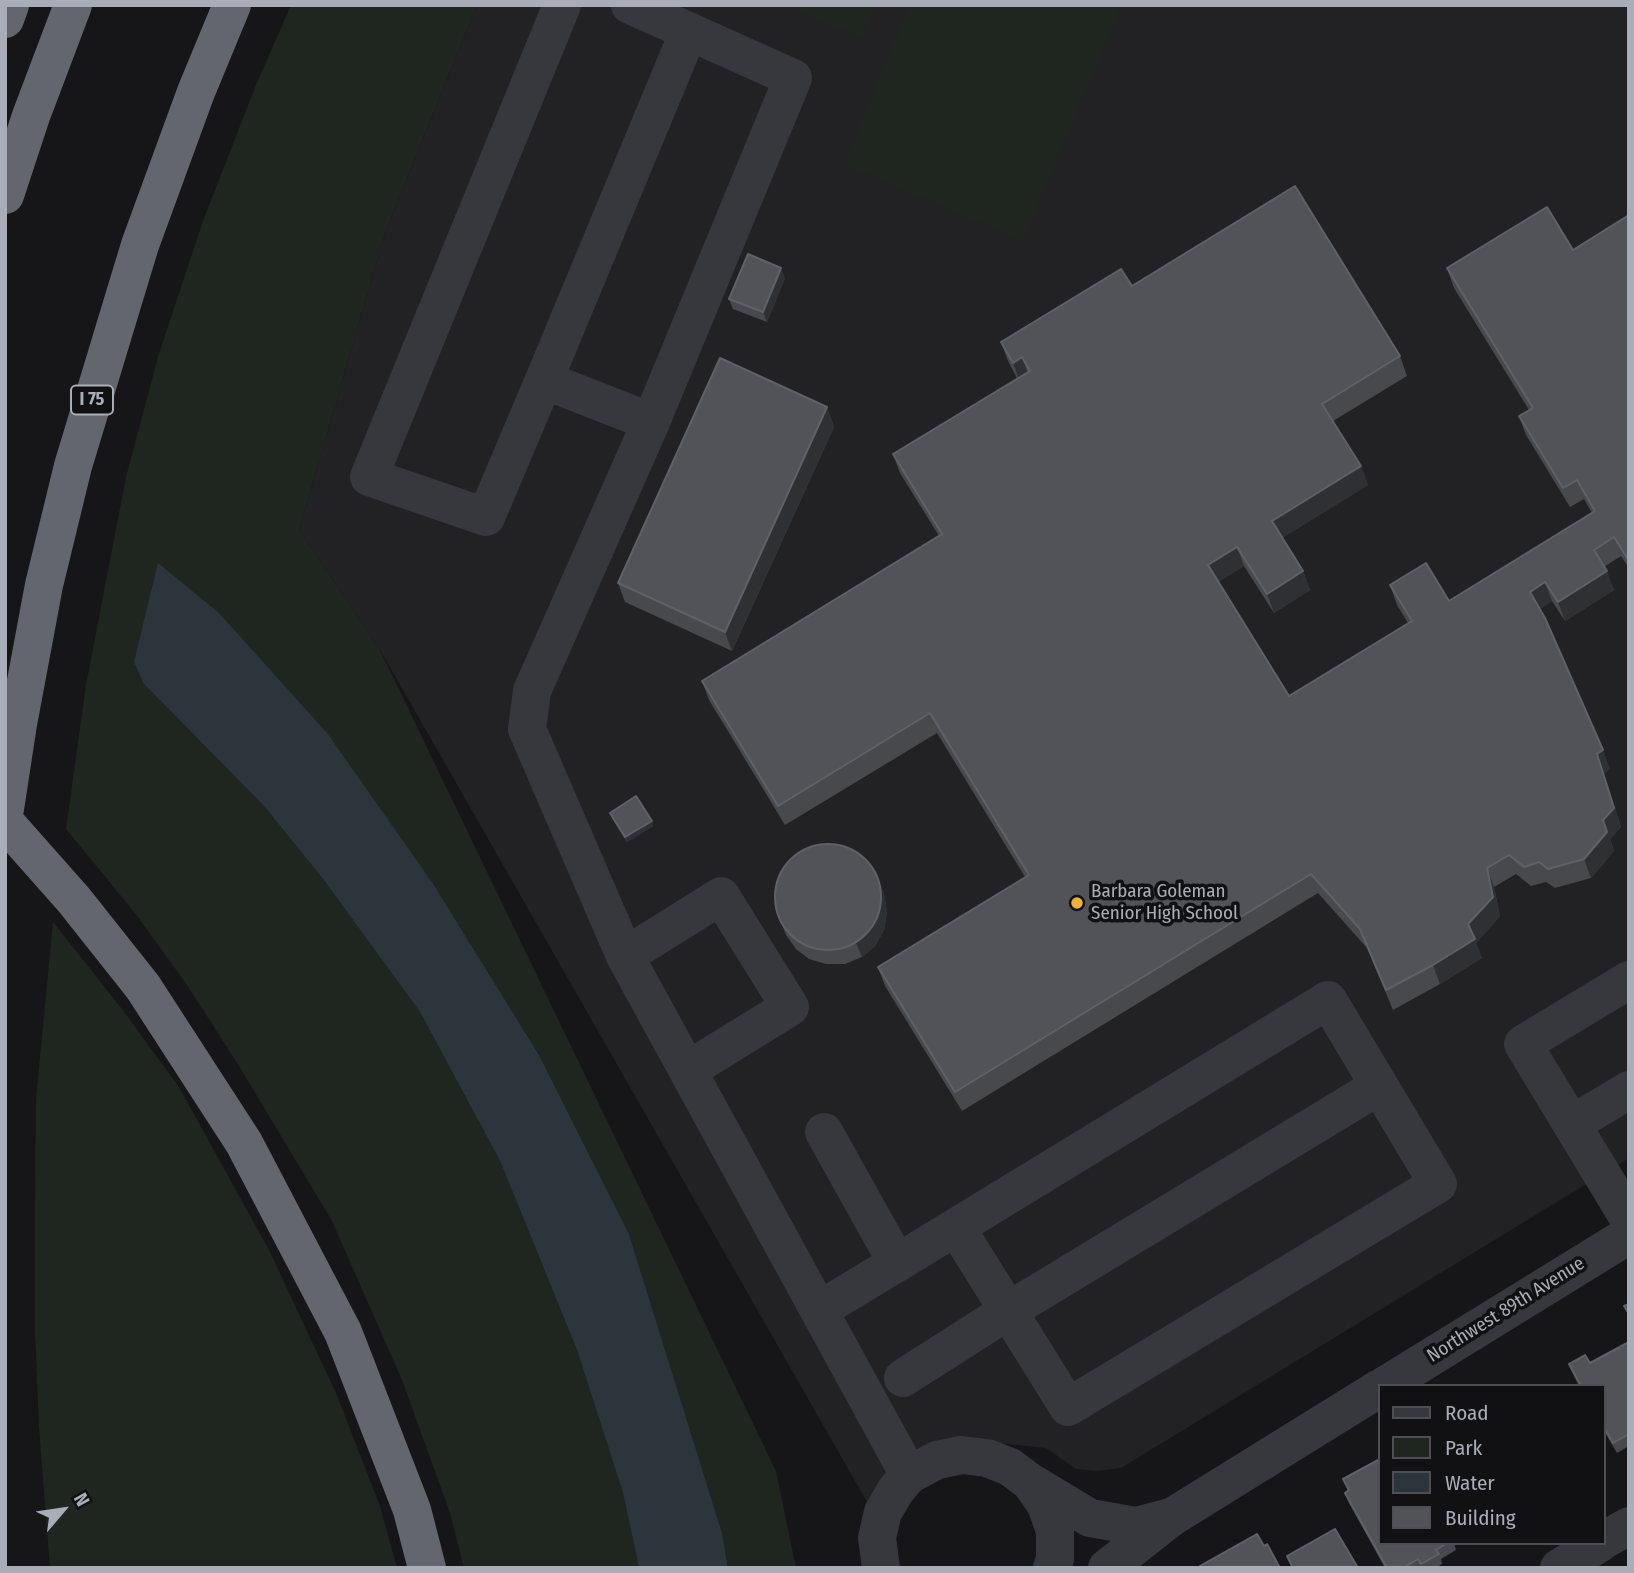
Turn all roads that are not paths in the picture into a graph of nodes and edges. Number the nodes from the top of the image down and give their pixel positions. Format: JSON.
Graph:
{"nodes":[{"id":1,"x":10,"y":5,"type":"edge"},
{"id":2,"x":73,"y":5,"type":"edge"},
{"id":3,"x":232,"y":5,"type":"edge"},
{"id":4,"x":562,"y":5,"type":"edge"},
{"id":5,"x":630,"y":5,"type":"edge"},
{"id":6,"x":5,"y":19,"type":"edge"},
{"id":7,"x":689,"y":31,"type":"junction"},
{"id":8,"x":5,"y":195,"type":"edge"},
{"id":9,"x":544,"y":380,"type":"junction"},
{"id":10,"x":651,"y":422,"type":"junction"},
{"id":11,"x":5,"y":809,"type":"edge"},
{"id":12,"x":5,"y":822,"type":"edge"},
{"id":13,"x":625,"y":956,"type":"junction"},
{"id":14,"x":1629,"y":980,"type":"edge"},
{"id":15,"x":688,"y":1070,"type":"junction"},
{"id":16,"x":1379,"y":1086,"type":"junction"},
{"id":17,"x":1629,"y":1090,"type":"edge"},
{"id":18,"x":1572,"y":1124,"type":"junction"},
{"id":19,"x":824,"y":1132,"type":"dead end"},
{"id":20,"x":1629,"y":1219,"type":"edge"},
{"id":21,"x":956,"y":1227,"type":"junction"},
{"id":22,"x":1629,"y":1235,"type":"edge"},
{"id":23,"x":897,"y":1264,"type":"junction"},
{"id":24,"x":820,"y":1311,"type":"junction"},
{"id":25,"x":1008,"y":1311,"type":"junction"},
{"id":26,"x":903,"y":1378,"type":"dead end"},
{"id":27,"x":1387,"y":1384,"type":"edge"},
{"id":28,"x":1378,"y":1389,"type":"edge"},
{"id":29,"x":909,"y":1475,"type":"junction"},
{"id":30,"x":1030,"y":1482,"type":"junction"},
{"id":31,"x":1172,"y":1517,"type":"junction"},
{"id":32,"x":1629,"y":1526,"type":"edge"},
{"id":33,"x":1606,"y":1540,"type":"edge"},
{"id":34,"x":1597,"y":1545,"type":"edge"},
{"id":35,"x":880,"y":1566,"type":"edge"},
{"id":36,"x":427,"y":1568,"type":"edge"},
{"id":37,"x":1052,"y":1568,"type":"edge"},
{"id":38,"x":1107,"y":1568,"type":"edge"},
{"id":39,"x":1559,"y":1568,"type":"edge"}],
"edges":[{"from":1,"to":6,"type":"highway"},
{"from":2,"to":8,"type":"highway"},
{"from":3,"to":11,"type":"highway","number":"I 75"},
{"from":4,"to":9,"type":"street"},
{"from":5,"to":7,"type":"street"},
{"from":7,"to":9,"type":"street"},
{"from":7,"to":10,"type":"street"},
{"from":9,"to":10,"type":"street"},
{"from":10,"to":13,"type":"street"},
{"from":12,"to":36,"type":"highway"},
{"from":13,"to":15,"type":"street"},
{"from":13,"to":15,"type":"street"},
{"from":14,"to":18,"type":"street"},
{"from":15,"to":24,"type":"street"},
{"from":16,"to":21,"type":"street"},
{"from":16,"to":25,"type":"street"},
{"from":16,"to":25,"type":"street"},
{"from":17,"to":18,"type":"street"},
{"from":18,"to":20,"type":"street"},
{"from":19,"to":23,"type":"street"},
{"from":21,"to":23,"type":"street"},
{"from":21,"to":25,"type":"street"},
{"from":22,"to":27,"type":"street","name":"Northwest 89th Avenue"},
{"from":23,"to":24,"type":"street"},
{"from":24,"to":29,"type":"street"},
{"from":25,"to":26,"type":"street"},
{"from":28,"to":31,"type":"street","name":"Northwest 89th Avenue"},
{"from":29,"to":30,"type":"street","name":"Northwest 89th Avenue"},
{"from":29,"to":35,"type":"street"},
{"from":30,"to":31,"type":"street","name":"Northwest 89th Avenue"},
{"from":30,"to":37,"type":"street"},
{"from":31,"to":38,"type":"street","name":"Northwest 89th Avenue"},
{"from":32,"to":33,"type":"street"},
{"from":34,"to":39,"type":"street"}]}
